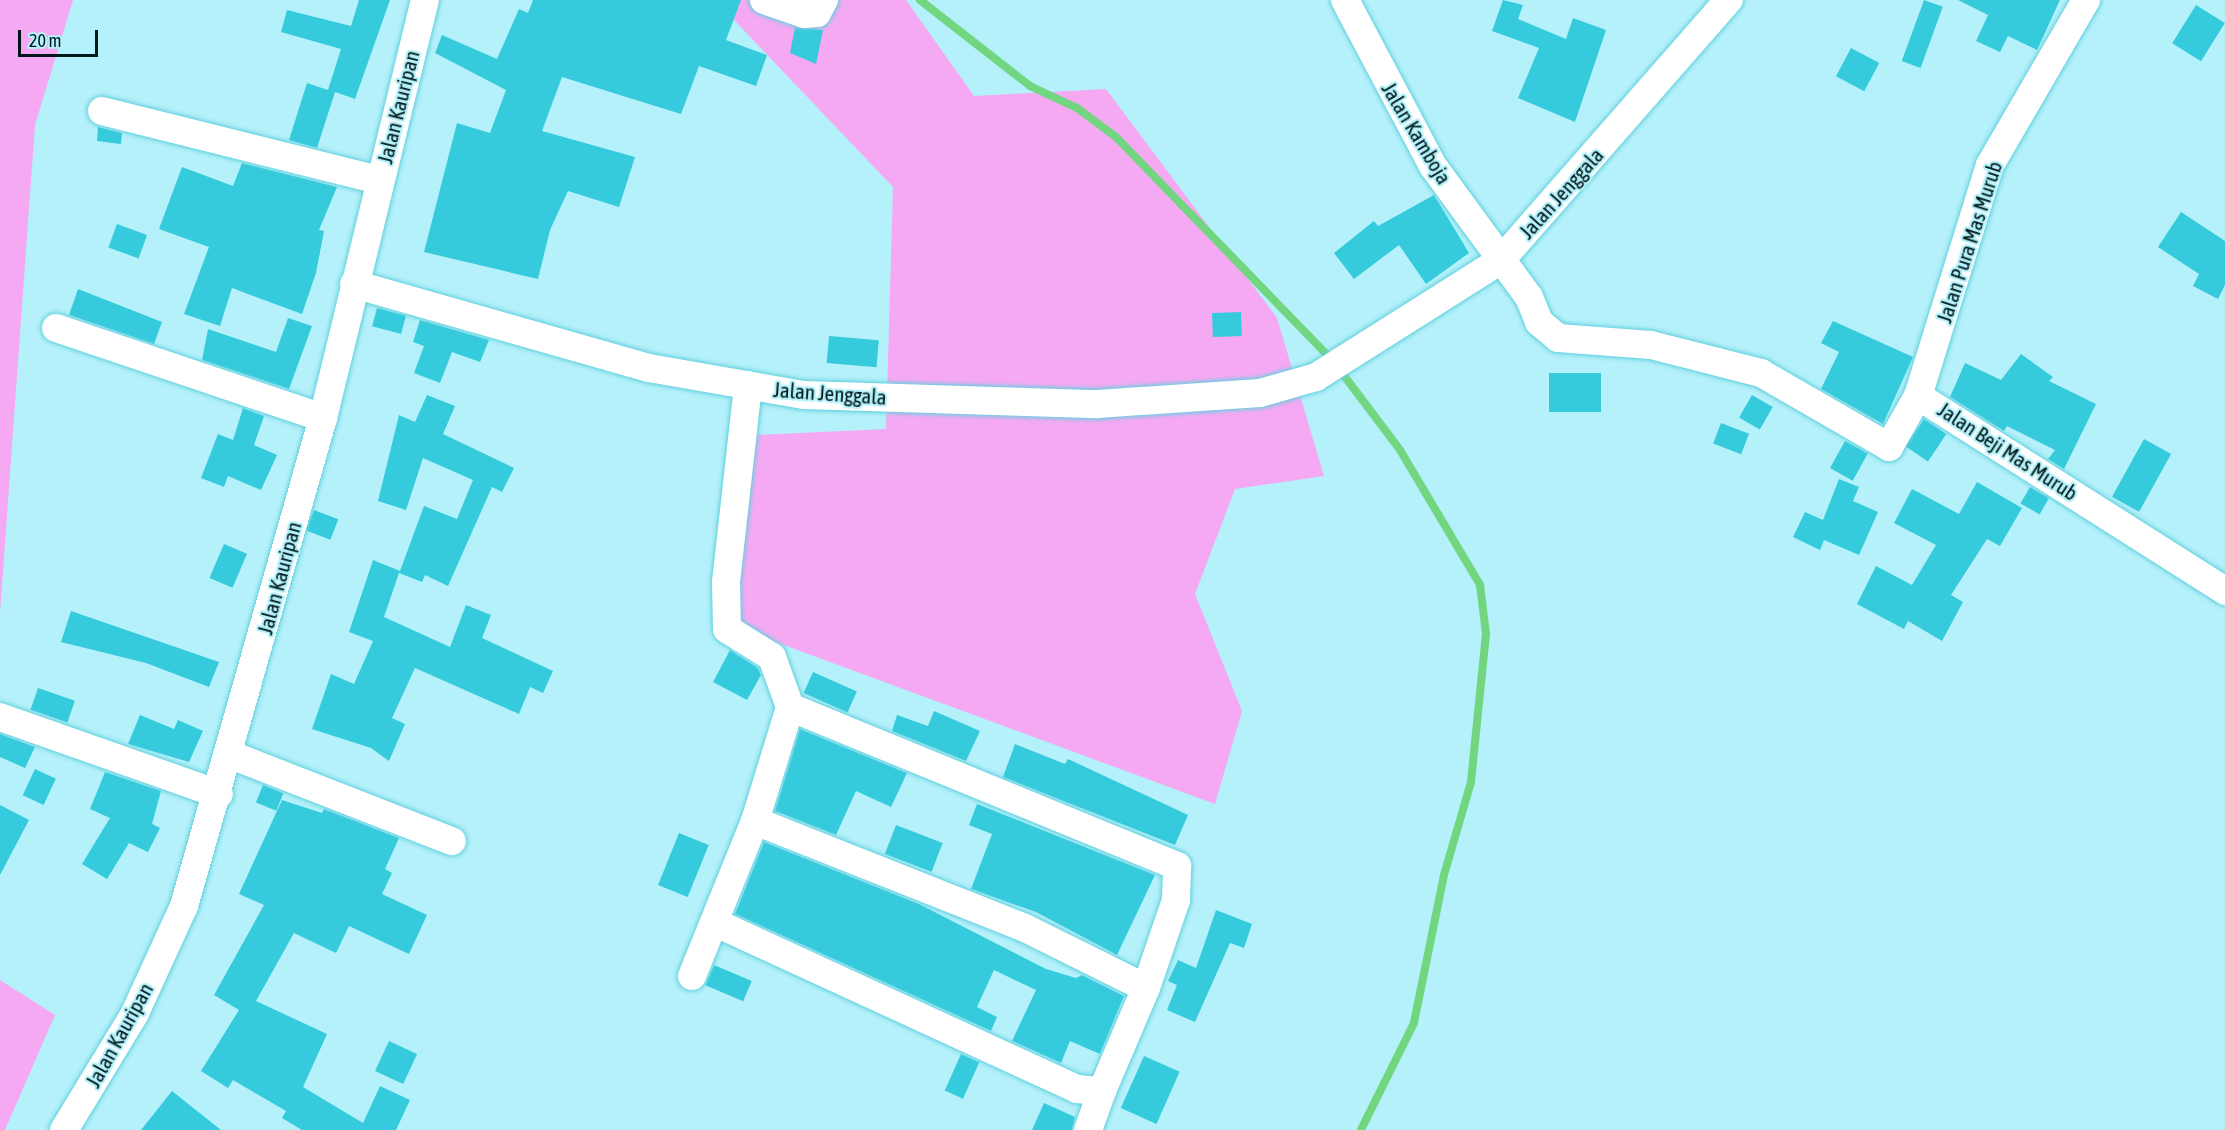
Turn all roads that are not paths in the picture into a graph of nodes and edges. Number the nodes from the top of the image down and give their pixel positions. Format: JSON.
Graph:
{"nodes":[{"id":1,"x":425,"y":0,"type":"edge"},
{"id":2,"x":764,"y":0,"type":"edge"},
{"id":3,"x":824,"y":0,"type":"edge"},
{"id":4,"x":1345,"y":0,"type":"edge"},
{"id":5,"x":1729,"y":0,"type":"edge"},
{"id":6,"x":2086,"y":0,"type":"edge"},
{"id":7,"x":102,"y":111,"type":"dead end"},
{"id":8,"x":379,"y":180,"type":"junction"},
{"id":9,"x":1501,"y":260,"type":"junction"},
{"id":10,"x":354,"y":284,"type":"junction"},
{"id":11,"x":56,"y":328,"type":"dead end"},
{"id":12,"x":748,"y":385,"type":"junction"},
{"id":13,"x":1918,"y":396,"type":"junction"},
{"id":14,"x":323,"y":418,"type":"junction"},
{"id":15,"x":2225,"y":591,"type":"edge"},
{"id":16,"x":790,"y":707,"type":"junction"},
{"id":17,"x":0,"y":717,"type":"edge"},
{"id":18,"x":231,"y":755,"type":"junction"},
{"id":19,"x":219,"y":794,"type":"junction"},
{"id":20,"x":755,"y":821,"type":"junction"},
{"id":21,"x":452,"y":841,"type":"dead end"},
{"id":22,"x":717,"y":923,"type":"junction"},
{"id":23,"x":692,"y":976,"type":"dead end"},
{"id":24,"x":1146,"y":988,"type":"junction"},
{"id":25,"x":1102,"y":1090,"type":"junction"},
{"id":26,"x":64,"y":1130,"type":"edge"},
{"id":27,"x":1088,"y":1130,"type":"edge"}],
"edges":[{"from":1,"to":8,"type":"street","name":"Jalan Kauripan"},
{"from":2,"to":3,"type":"street"},
{"from":4,"to":9,"type":"street","name":"Jalan Kamboja"},
{"from":5,"to":9,"type":"street","name":"Jalan Jenggala"},
{"from":6,"to":13,"type":"street","name":"Jalan Pura Mas Murub"},
{"from":7,"to":8,"type":"street"},
{"from":8,"to":10,"type":"street","name":"Jalan Kauripan"},
{"from":9,"to":12,"type":"street","name":"Jalan Jenggala"},
{"from":9,"to":13,"type":"street","name":"Jalan Beji Mas Murub"},
{"from":10,"to":12,"type":"street","name":"Jalan Jenggala"},
{"from":10,"to":14,"type":"street","name":"Jalan Kauripan"},
{"from":11,"to":14,"type":"street"},
{"from":12,"to":16,"type":"street"},
{"from":13,"to":15,"type":"street","name":"Jalan Beji Mas Murub"},
{"from":14,"to":18,"type":"street","name":"Jalan Kauripan"},
{"from":16,"to":20,"type":"street"},
{"from":16,"to":24,"type":"street"},
{"from":17,"to":19,"type":"street"},
{"from":18,"to":19,"type":"street","name":"Jalan Kauripan"},
{"from":18,"to":21,"type":"street"},
{"from":19,"to":26,"type":"street","name":"Jalan Kauripan"},
{"from":20,"to":22,"type":"street"},
{"from":20,"to":24,"type":"street"},
{"from":22,"to":23,"type":"street"},
{"from":22,"to":25,"type":"street"},
{"from":24,"to":25,"type":"street"},
{"from":25,"to":27,"type":"street"}]}
